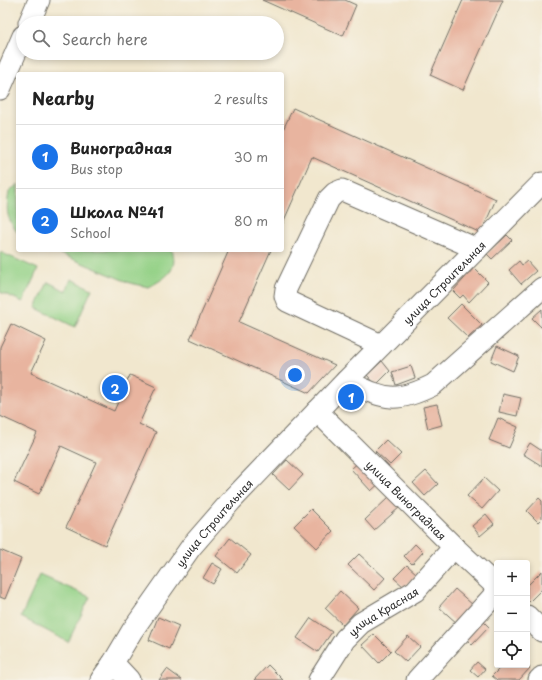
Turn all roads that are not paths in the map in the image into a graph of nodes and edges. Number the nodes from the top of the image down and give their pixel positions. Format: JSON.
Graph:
{"nodes":[{"id":1,"x":38,"y":0,"type":"edge"},
{"id":2,"x":32,"y":16,"type":"edge"},
{"id":3,"x":16,"y":52,"type":"edge"},
{"id":4,"x":0,"y":89,"type":"edge"},
{"id":5,"x":542,"y":183,"type":"edge"},
{"id":6,"x":477,"y":248,"type":"junction"},
{"id":7,"x":542,"y":288,"type":"edge"},
{"id":8,"x":381,"y":345,"type":"junction"},
{"id":9,"x":346,"y":381,"type":"junction"},
{"id":10,"x":317,"y":411,"type":"junction"},
{"id":11,"x":454,"y":547,"type":"junction"},
{"id":12,"x":494,"y":584,"type":"edge"},
{"id":13,"x":494,"y":595,"type":"edge"},
{"id":14,"x":530,"y":619,"type":"edge"},
{"id":15,"x":542,"y":631,"type":"edge"},
{"id":16,"x":113,"y":663,"type":"junction"},
{"id":17,"x":542,"y":677,"type":"edge"},
{"id":18,"x":101,"y":680,"type":"edge"},
{"id":19,"x":130,"y":680,"type":"edge"},
{"id":20,"x":319,"y":680,"type":"edge"},
{"id":21,"x":417,"y":680,"type":"edge"},
{"id":22,"x":539,"y":680,"type":"edge"}],
"edges":[{"from":1,"to":2,"type":"street"},
{"from":3,"to":4,"type":"street"},
{"from":5,"to":6,"type":"street","name":"улица Строительная"},
{"from":6,"to":8,"type":"street","name":"улица Строительная"},
{"from":6,"to":8,"type":"street"},
{"from":7,"to":9,"type":"street"},
{"from":8,"to":9,"type":"street","name":"улица Строительная"},
{"from":9,"to":10,"type":"street","name":"улица Строительная"},
{"from":10,"to":11,"type":"street","name":"улица Виноградная"},
{"from":10,"to":16,"type":"street","name":"улица Строительная"},
{"from":11,"to":12,"type":"street","name":"улица Виноградная"},
{"from":11,"to":20,"type":"street","name":"улица Красная"},
{"from":13,"to":21,"type":"street"},
{"from":14,"to":15,"type":"street"},
{"from":16,"to":18,"type":"street","name":"улица Строительная"},
{"from":16,"to":19,"type":"street"},
{"from":17,"to":22,"type":"street"}]}
